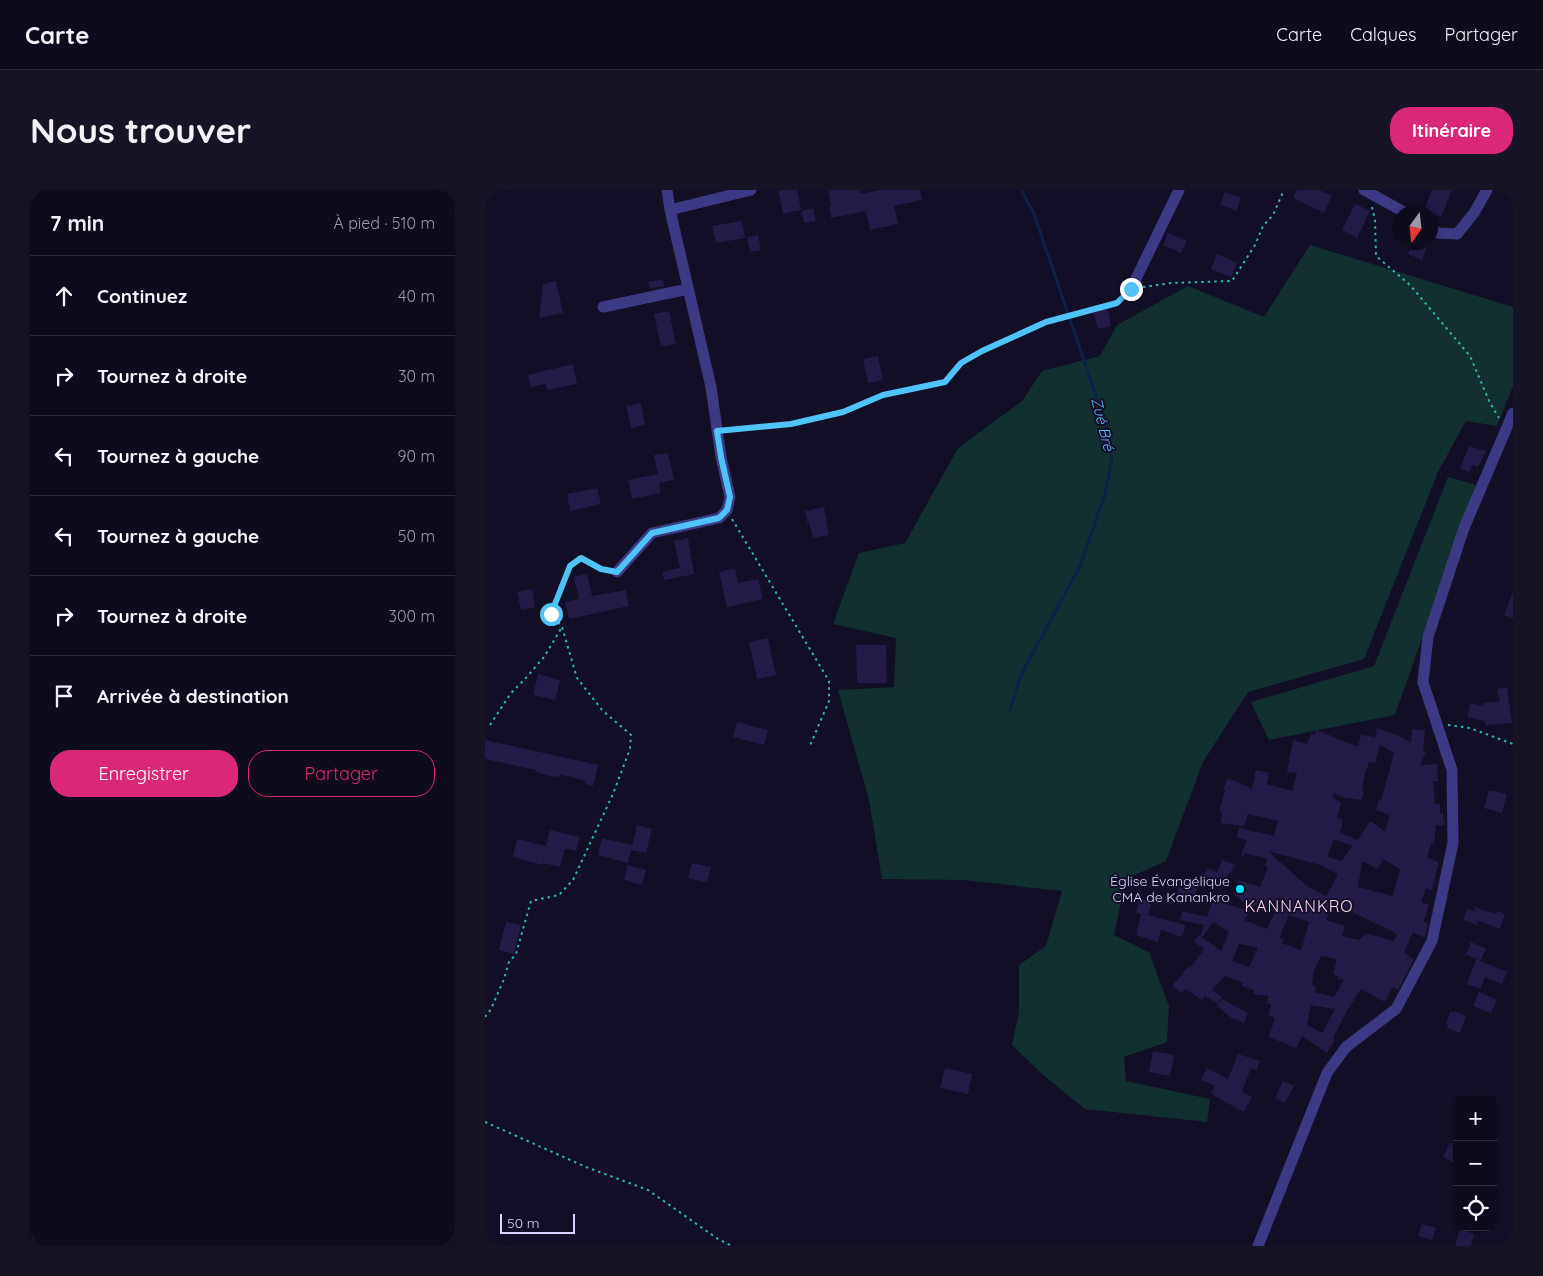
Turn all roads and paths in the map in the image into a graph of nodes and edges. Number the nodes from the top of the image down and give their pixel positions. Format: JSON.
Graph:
{"nodes":[{"id":1,"x":667,"y":190,"type":"edge"},
{"id":2,"x":751,"y":190,"type":"edge"},
{"id":3,"x":1179,"y":190,"type":"edge"},
{"id":4,"x":1284,"y":190,"type":"edge"},
{"id":5,"x":1364,"y":190,"type":"edge"},
{"id":6,"x":1487,"y":190,"type":"edge"},
{"id":7,"x":1369,"y":204,"type":"dead end"},
{"id":8,"x":1393,"y":206,"type":"edge"},
{"id":9,"x":670,"y":210,"type":"junction"},
{"id":10,"x":1438,"y":233,"type":"edge"},
{"id":11,"x":688,"y":289,"type":"junction"},
{"id":12,"x":1131,"y":289,"type":"junction"},
{"id":13,"x":603,"y":307,"type":"dead end"},
{"id":14,"x":1513,"y":413,"type":"edge"},
{"id":15,"x":1506,"y":428,"type":"junction"},
{"id":16,"x":717,"y":431,"type":"junction"},
{"id":17,"x":727,"y":510,"type":"junction"},
{"id":18,"x":617,"y":572,"type":"joint"},
{"id":19,"x":562,"y":627,"type":"junction"},
{"id":20,"x":1437,"y":723,"type":"junction"},
{"id":21,"x":490,"y":726,"type":"dead end"},
{"id":22,"x":1513,"y":744,"type":"edge"},
{"id":23,"x":809,"y":748,"type":"dead end"},
{"id":24,"x":485,"y":1017,"type":"edge"},
{"id":25,"x":485,"y":1122,"type":"edge"},
{"id":26,"x":732,"y":1246,"type":"edge"},
{"id":27,"x":1258,"y":1246,"type":"edge"}],
"edges":[{"from":1,"to":9,"type":"street"},
{"from":2,"to":9,"type":"street"},
{"from":3,"to":12,"type":"street"},
{"from":4,"to":12,"type":"path"},
{"from":5,"to":8,"type":"street"},
{"from":6,"to":10,"type":"street"},
{"from":7,"to":15,"type":"path"},
{"from":9,"to":11,"type":"street"},
{"from":11,"to":13,"type":"street"},
{"from":11,"to":16,"type":"street"},
{"from":12,"to":16,"type":"path"},
{"from":14,"to":15,"type":"street"},
{"from":15,"to":20,"type":"street"},
{"from":16,"to":17,"type":"street"},
{"from":17,"to":18,"type":"street"},
{"from":17,"to":23,"type":"path"},
{"from":18,"to":19,"type":"path"},
{"from":19,"to":21,"type":"path"},
{"from":19,"to":24,"type":"path"},
{"from":20,"to":22,"type":"path"},
{"from":20,"to":27,"type":"street"},
{"from":25,"to":26,"type":"path"}]}
